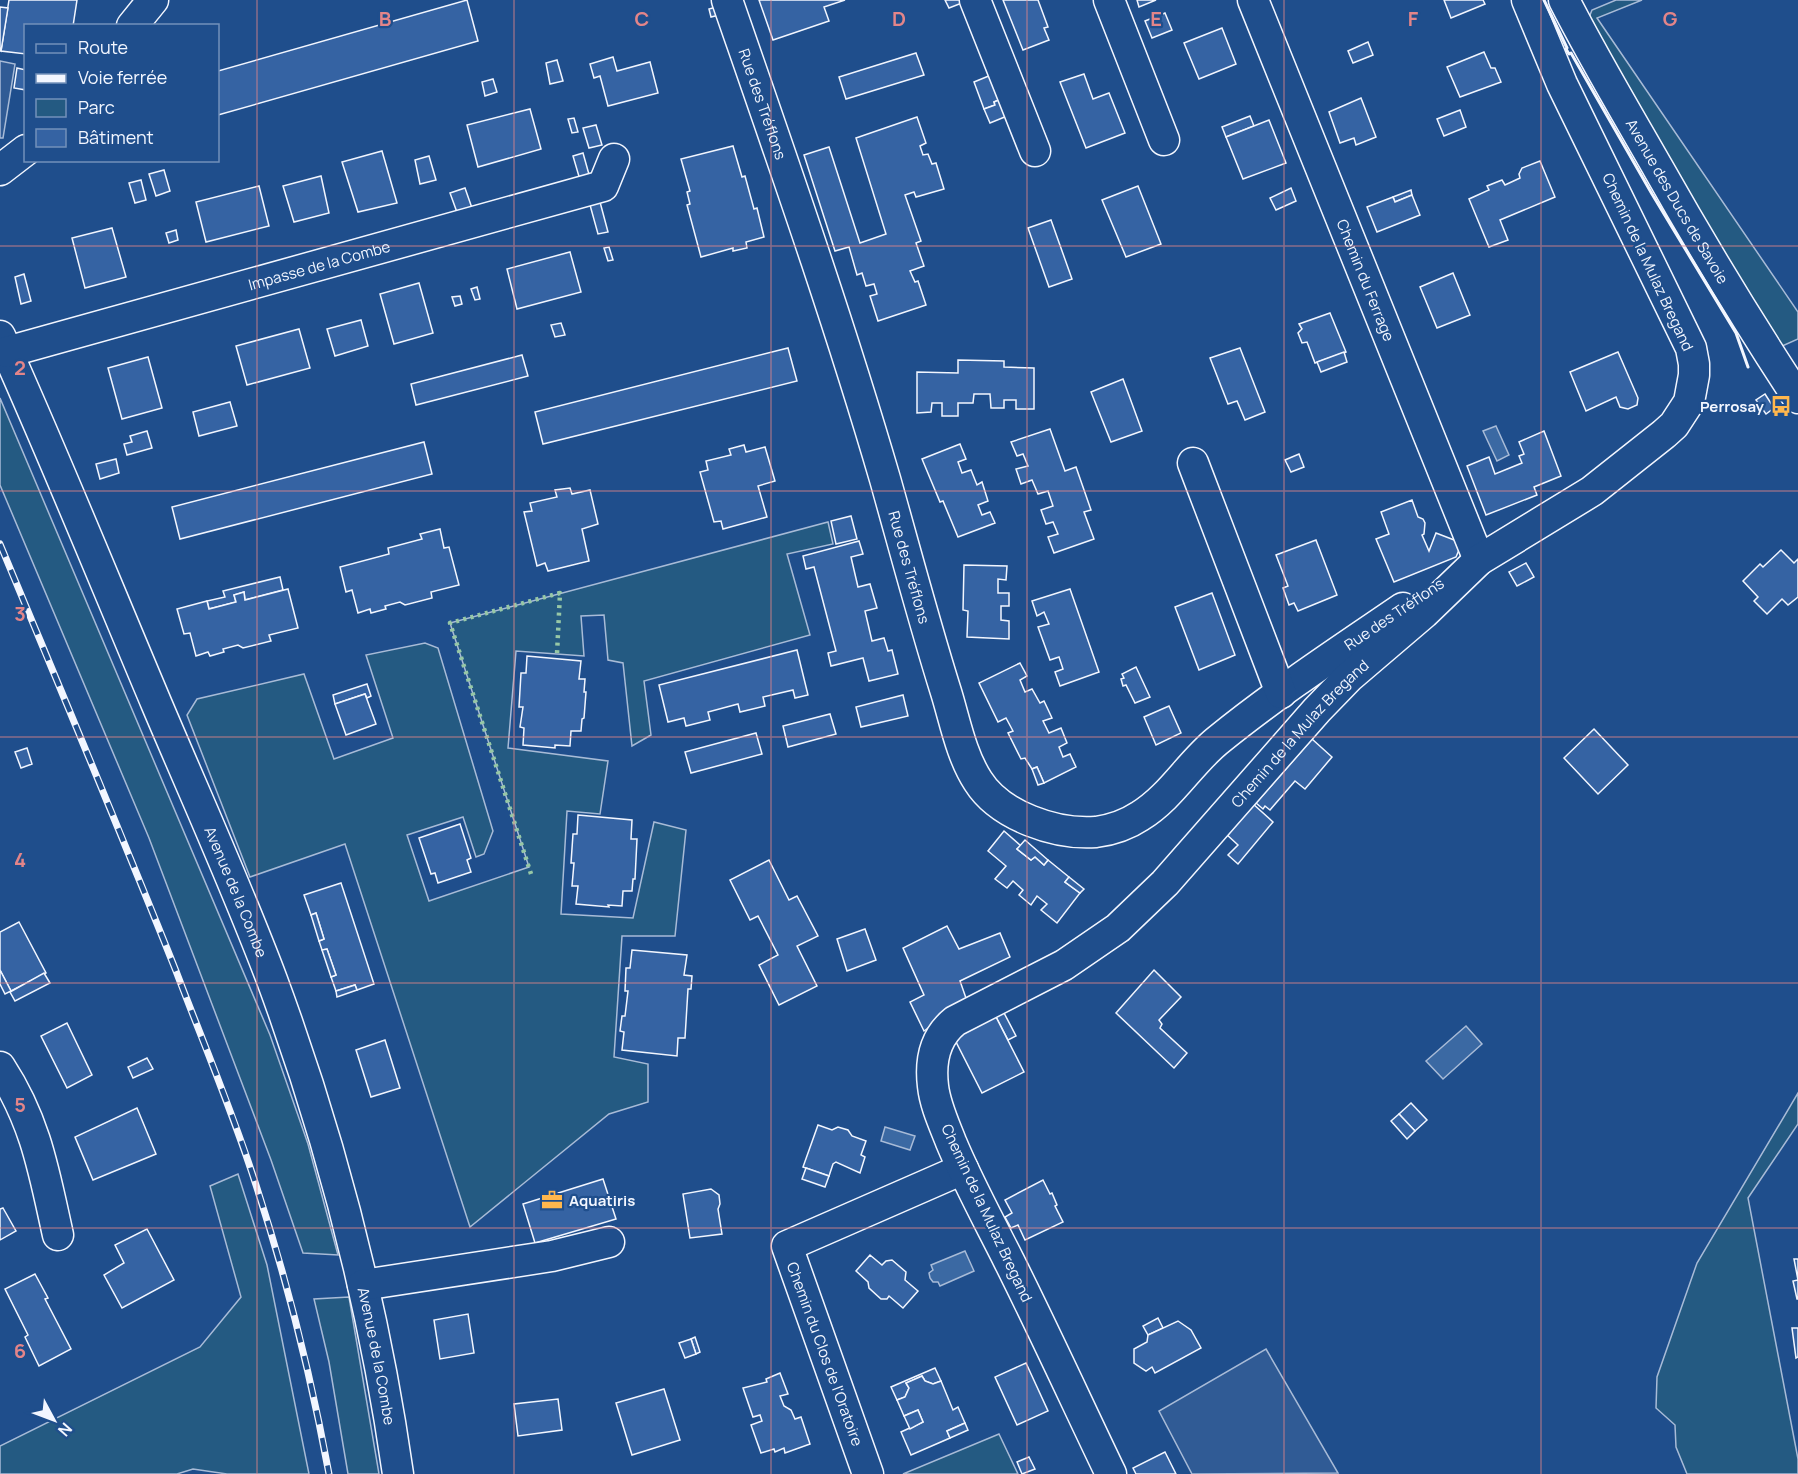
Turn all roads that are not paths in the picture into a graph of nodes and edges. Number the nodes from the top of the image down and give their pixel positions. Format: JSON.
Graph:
{"nodes":[{"id":1,"x":153,"y":0,"type":"edge"},
{"id":2,"x":727,"y":0,"type":"edge"},
{"id":3,"x":975,"y":0,"type":"edge"},
{"id":4,"x":1108,"y":0,"type":"edge"},
{"id":5,"x":1253,"y":0,"type":"edge"},
{"id":6,"x":1527,"y":0,"type":"edge"},
{"id":7,"x":1573,"y":2,"type":"edge"},
{"id":8,"x":134,"y":24,"type":"edge"},
{"id":9,"x":1164,"y":140,"type":"dead end"},
{"id":10,"x":1035,"y":152,"type":"dead end"},
{"id":11,"x":614,"y":159,"type":"dead end"},
{"id":12,"x":3,"y":344,"type":"edge"},
{"id":13,"x":1798,"y":398,"type":"edge"},
{"id":14,"x":1193,"y":463,"type":"dead end"},
{"id":15,"x":1479,"y":560,"type":"junction"},
{"id":16,"x":1281,"y":693,"type":"junction"},
{"id":17,"x":0,"y":1066,"type":"edge"},
{"id":18,"x":963,"y":1169,"type":"junction"},
{"id":19,"x":58,"y":1235,"type":"dead end"},
{"id":20,"x":609,"y":1242,"type":"dead end"},
{"id":21,"x":363,"y":1285,"type":"junction"},
{"id":22,"x":398,"y":1474,"type":"edge"},
{"id":23,"x":868,"y":1474,"type":"edge"},
{"id":24,"x":1111,"y":1474,"type":"edge"}],
"edges":[{"from":1,"to":8,"type":"street"},
{"from":2,"to":16,"type":"street","name":"Rue des Tréflons"},
{"from":3,"to":10,"type":"street"},
{"from":4,"to":9,"type":"street"},
{"from":5,"to":15,"type":"street","name":"Chemin du Ferrage"},
{"from":6,"to":15,"type":"street","name":"Chemin de la Mulaz Bregand"},
{"from":7,"to":13,"type":"street","name":"Avenue des Ducs de Savoie"},
{"from":11,"to":12,"type":"street","name":"Impasse de la Combe"},
{"from":12,"to":21,"type":"street","name":"Avenue de la Combe"},
{"from":14,"to":16,"type":"street"},
{"from":15,"to":16,"type":"street","name":"Rue des Tréflons"},
{"from":15,"to":18,"type":"street","name":"Chemin de la Mulaz Bregand"},
{"from":17,"to":19,"type":"street"},
{"from":18,"to":23,"type":"street","name":"Chemin du Clos de l'Oratoire"},
{"from":18,"to":24,"type":"street","name":"Chemin de la Mulaz Bregand"},
{"from":20,"to":21,"type":"street"},
{"from":21,"to":22,"type":"street","name":"Avenue de la Combe"}]}
